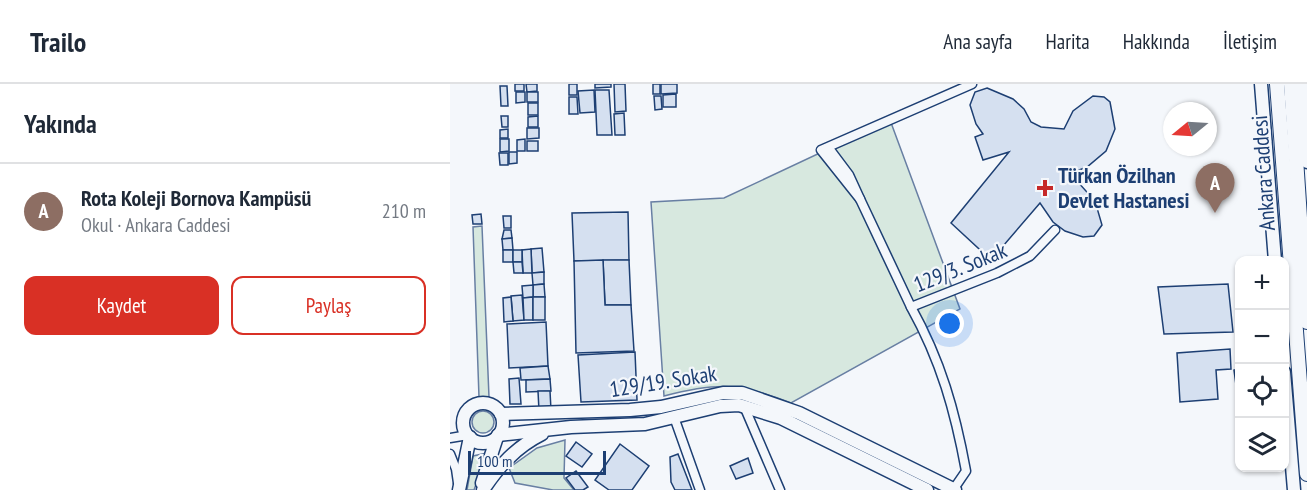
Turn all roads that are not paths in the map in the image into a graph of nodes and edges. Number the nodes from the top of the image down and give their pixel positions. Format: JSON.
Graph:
{"nodes":[{"id":1,"x":972,"y":84,"type":"edge"},
{"id":2,"x":1261,"y":84,"type":"edge"},
{"id":3,"x":1277,"y":84,"type":"edge"},
{"id":4,"x":1291,"y":84,"type":"edge"},
{"id":5,"x":1304,"y":84,"type":"edge"},
{"id":6,"x":1307,"y":162,"type":"edge"},
{"id":7,"x":1055,"y":230,"type":"dead end"},
{"id":8,"x":1275,"y":256,"type":"edge"},
{"id":9,"x":912,"y":307,"type":"junction"},
{"id":10,"x":1307,"y":322,"type":"edge"},
{"id":11,"x":744,"y":406,"type":"junction"},
{"id":12,"x":501,"y":414,"type":"junction"},
{"id":13,"x":674,"y":417,"type":"junction"},
{"id":14,"x":1288,"y":418,"type":"edge"},
{"id":15,"x":547,"y":431,"type":"junction"},
{"id":16,"x":469,"y":436,"type":"junction"},
{"id":17,"x":498,"y":436,"type":"junction"},
{"id":18,"x":450,"y":438,"type":"edge"},
{"id":19,"x":450,"y":454,"type":"edge"},
{"id":20,"x":1307,"y":474,"type":"edge"},
{"id":21,"x":459,"y":490,"type":"edge"},
{"id":22,"x":482,"y":490,"type":"edge"},
{"id":23,"x":700,"y":490,"type":"edge"},
{"id":24,"x":780,"y":490,"type":"edge"},
{"id":25,"x":927,"y":490,"type":"edge"},
{"id":26,"x":954,"y":490,"type":"edge"},
{"id":27,"x":1294,"y":490,"type":"edge"}],
"edges":[{"from":1,"to":9,"type":"street","name":"129/3. Sokak"},
{"from":2,"to":8,"type":"main road","name":"Ankara Caddesi"},
{"from":3,"to":20,"type":"highway","name":"Ankara Caddesi"},
{"from":4,"to":10,"type":"highway","name":"Ankara Caddesi"},
{"from":5,"to":6,"type":"main road","name":"Ankara Caddesi"},
{"from":7,"to":9,"type":"street","name":"129/3. Sokak"},
{"from":9,"to":26,"type":"street"},
{"from":11,"to":13,"type":"main road","name":"129/19. Sokak"},
{"from":11,"to":24,"type":"street"},
{"from":11,"to":25,"type":"main road","name":"129/19. Sokak"},
{"from":12,"to":16,"type":"main road"},
{"from":12,"to":17,"type":"main road"},
{"from":12,"to":26,"type":"main road","name":"129/19. Sokak"},
{"from":13,"to":15,"type":"main road","name":"129/19. Sokak"},
{"from":13,"to":23,"type":"street"},
{"from":14,"to":27,"type":"main road"},
{"from":15,"to":17,"type":"main road","name":"129/19. Sokak"},
{"from":15,"to":22,"type":"main road"},
{"from":16,"to":17,"type":"main road"},
{"from":16,"to":18,"type":"street"},
{"from":16,"to":21,"type":"main road"},
{"from":17,"to":22,"type":"main road"},
{"from":19,"to":21,"type":"street"}]}
